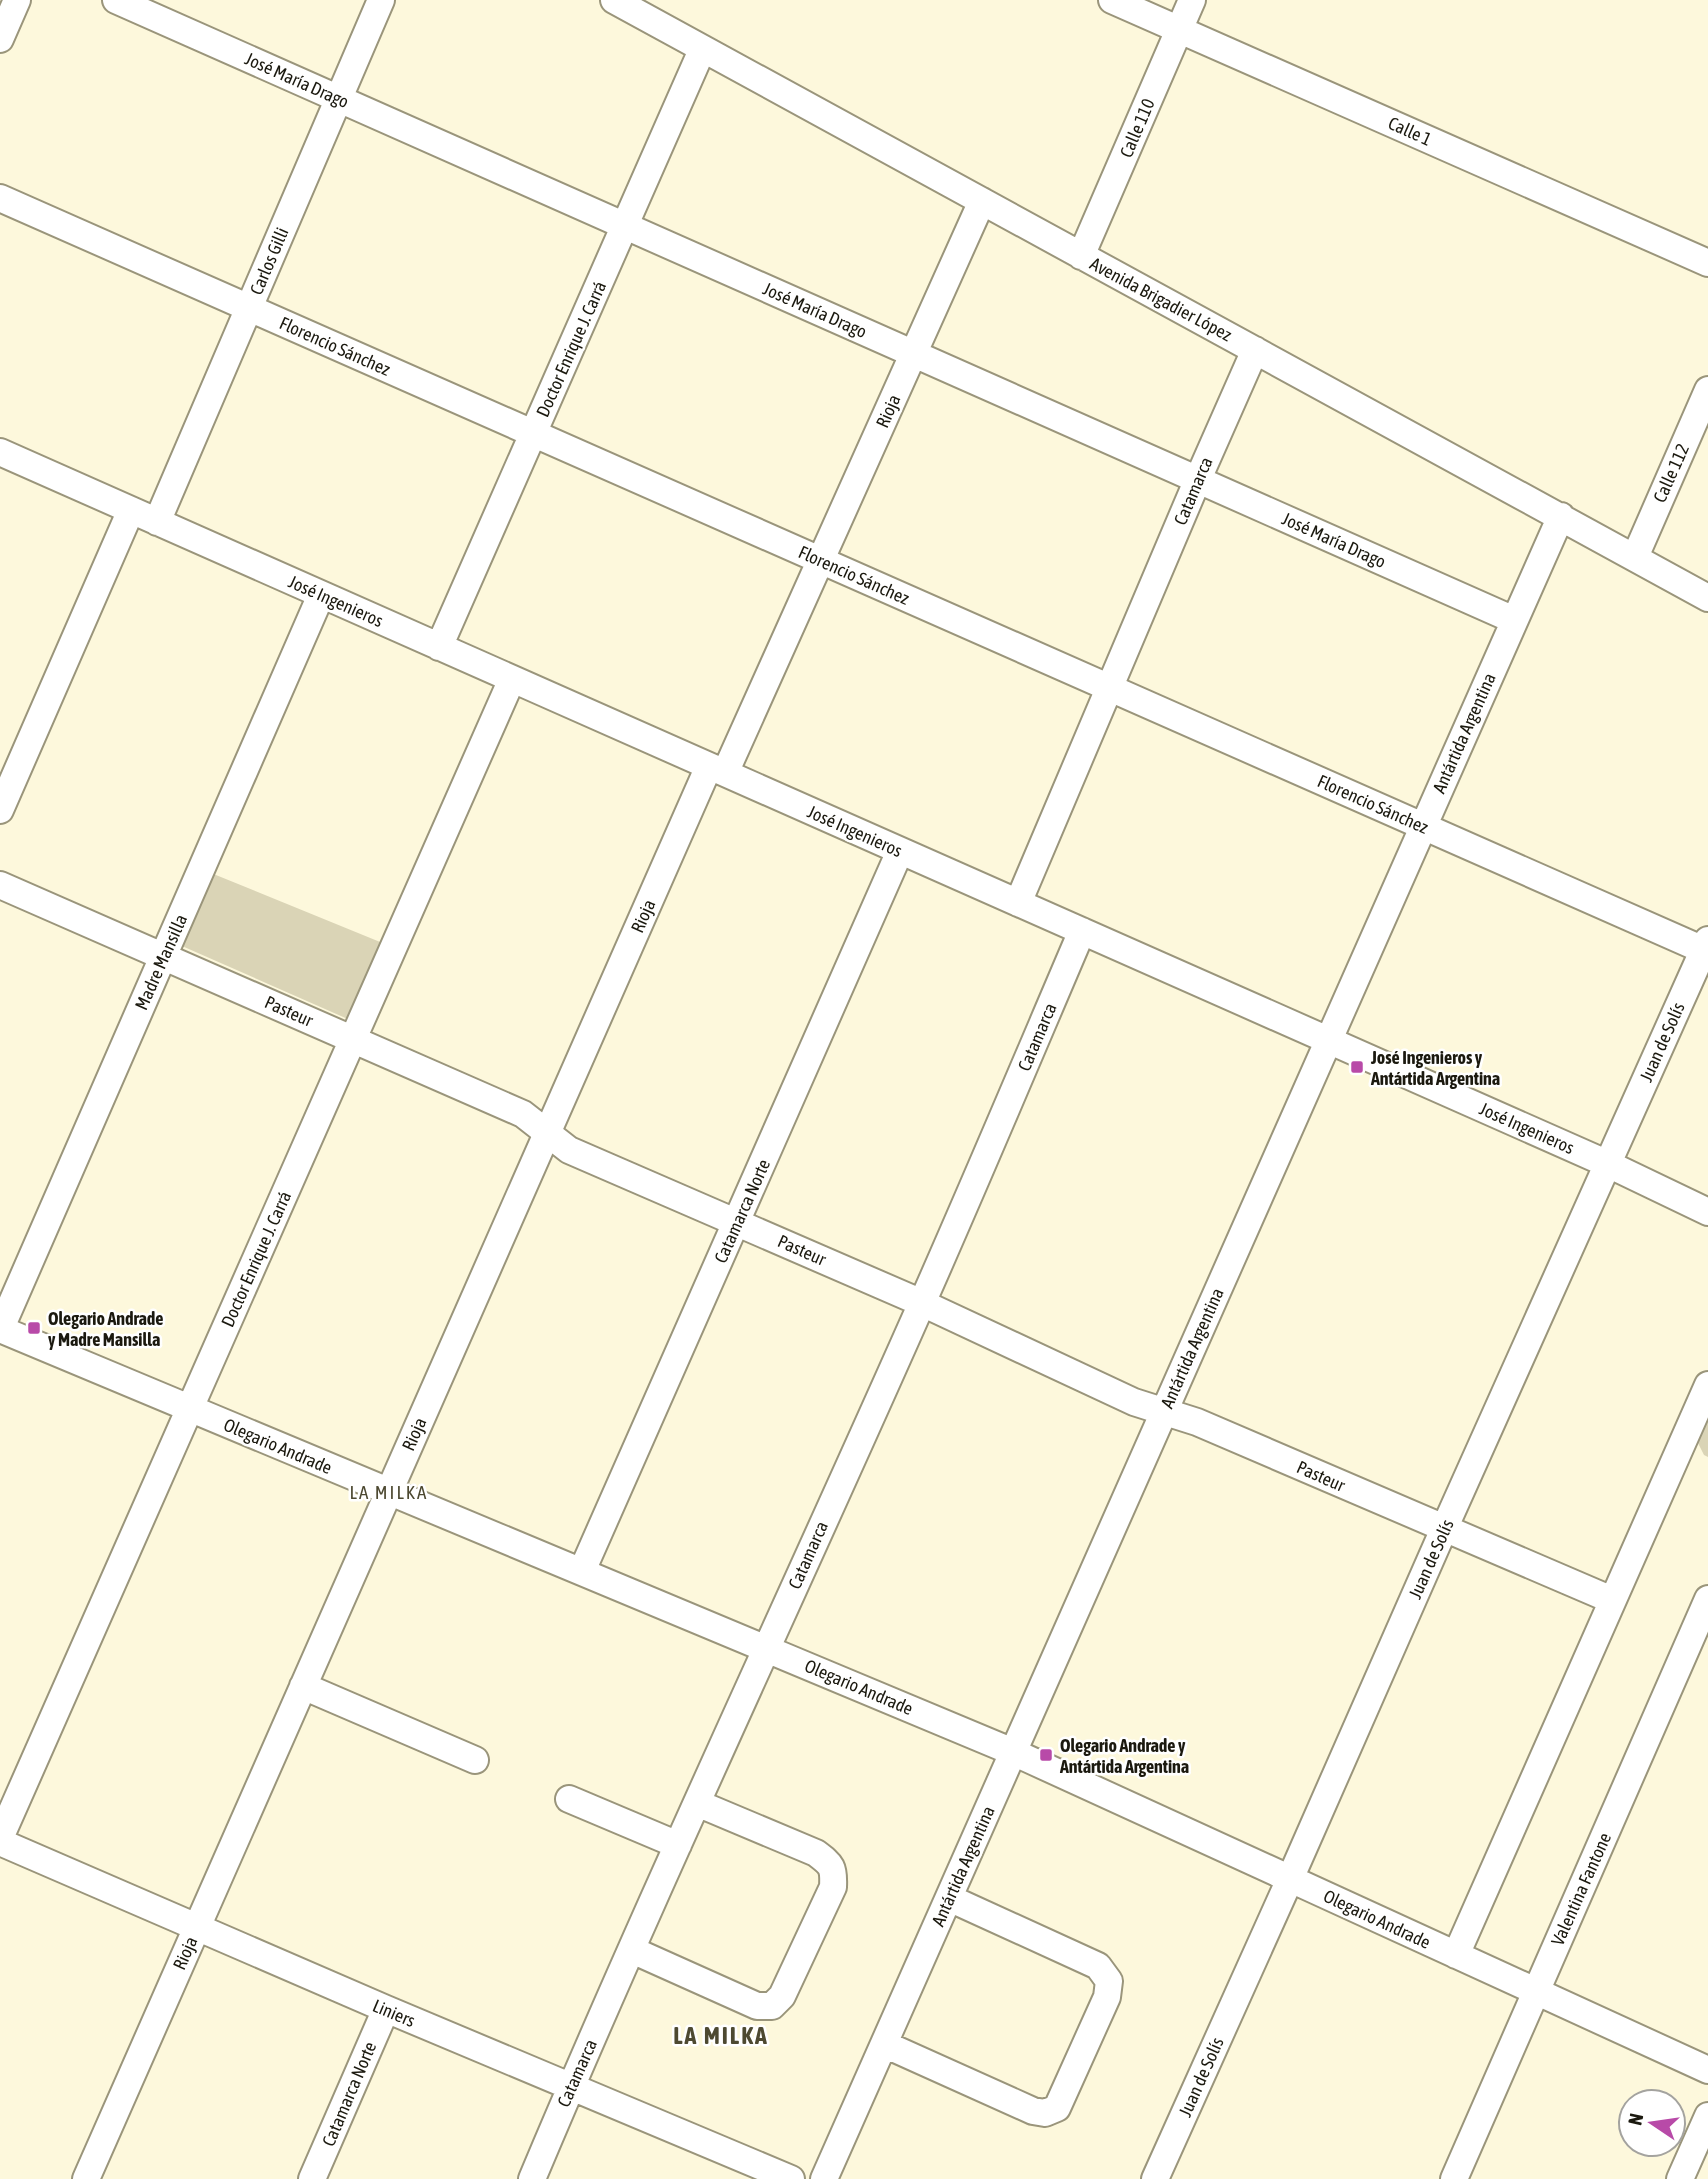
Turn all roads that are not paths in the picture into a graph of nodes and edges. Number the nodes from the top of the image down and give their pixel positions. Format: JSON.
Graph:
{"nodes":[{"id":1,"x":17,"y":0,"type":"edge"},
{"id":2,"x":116,"y":0,"type":"edge"},
{"id":3,"x":381,"y":0,"type":"edge"},
{"id":4,"x":614,"y":0,"type":"edge"},
{"id":5,"x":1112,"y":0,"type":"edge"},
{"id":6,"x":1192,"y":0,"type":"edge"},
{"id":7,"x":1179,"y":30,"type":"junction"},
{"id":8,"x":0,"y":39,"type":"edge"},
{"id":9,"x":702,"y":50,"type":"junction"},
{"id":10,"x":339,"y":99,"type":"junction"},
{"id":11,"x":0,"y":198,"type":"edge"},
{"id":12,"x":982,"y":201,"type":"junction"},
{"id":13,"x":625,"y":226,"type":"junction"},
{"id":14,"x":1081,"y":256,"type":"junction"},
{"id":15,"x":1708,"y":263,"type":"edge"},
{"id":16,"x":249,"y":308,"type":"junction"},
{"id":17,"x":1255,"y":350,"type":"junction"},
{"id":18,"x":914,"y":354,"type":"junction"},
{"id":19,"x":1708,"y":390,"type":"edge"},
{"id":20,"x":533,"y":434,"type":"junction"},
{"id":21,"x":0,"y":452,"type":"edge"},
{"id":22,"x":1198,"y":480,"type":"junction"},
{"id":23,"x":131,"y":510,"type":"junction"},
{"id":24,"x":1561,"y":516,"type":"junction"},
{"id":25,"x":157,"y":522,"type":"junction"},
{"id":26,"x":1634,"y":557,"type":"junction"},
{"id":27,"x":821,"y":560,"type":"junction"},
{"id":28,"x":321,"y":595,"type":"junction"},
{"id":29,"x":1708,"y":598,"type":"edge"},
{"id":30,"x":1514,"y":620,"type":"junction"},
{"id":31,"x":439,"y":647,"type":"junction"},
{"id":32,"x":512,"y":679,"type":"junction"},
{"id":33,"x":1110,"y":688,"type":"junction"},
{"id":34,"x":717,"y":770,"type":"junction"},
{"id":35,"x":0,"y":810,"type":"edge"},
{"id":36,"x":1423,"y":826,"type":"junction"},
{"id":37,"x":900,"y":851,"type":"junction"},
{"id":38,"x":0,"y":885,"type":"edge"},
{"id":39,"x":1018,"y":903,"type":"junction"},
{"id":40,"x":1082,"y":931,"type":"junction"},
{"id":41,"x":1706,"y":947,"type":"edge"},
{"id":42,"x":164,"y":956,"type":"junction"},
{"id":43,"x":354,"y":1039,"type":"junction"},
{"id":44,"x":1329,"y":1040,"type":"junction"},
{"id":45,"x":548,"y":1133,"type":"junction"},
{"id":46,"x":1608,"y":1164,"type":"junction"},
{"id":47,"x":1708,"y":1212,"type":"edge"},
{"id":48,"x":737,"y":1222,"type":"junction"},
{"id":49,"x":922,"y":1303,"type":"junction"},
{"id":50,"x":0,"y":1329,"type":"edge"},
{"id":51,"x":1708,"y":1385,"type":"edge"},
{"id":52,"x":190,"y":1409,"type":"junction"},
{"id":53,"x":1164,"y":1411,"type":"junction"},
{"id":54,"x":389,"y":1492,"type":"junction"},
{"id":55,"x":1444,"y":1530,"type":"junction"},
{"id":56,"x":582,"y":1571,"type":"junction"},
{"id":57,"x":1708,"y":1599,"type":"edge"},
{"id":58,"x":1612,"y":1600,"type":"junction"},
{"id":59,"x":766,"y":1648,"type":"junction"},
{"id":60,"x":303,"y":1686,"type":"junction"},
{"id":61,"x":1013,"y":1752,"type":"junction"},
{"id":62,"x":475,"y":1760,"type":"dead end"},
{"id":63,"x":569,"y":1799,"type":"dead end"},
{"id":64,"x":697,"y":1803,"type":"junction"},
{"id":65,"x":0,"y":1840,"type":"edge"},
{"id":66,"x":678,"y":1844,"type":"junction"},
{"id":67,"x":1290,"y":1879,"type":"junction"},
{"id":68,"x":949,"y":1898,"type":"junction"},
{"id":69,"x":197,"y":1928,"type":"junction"},
{"id":70,"x":632,"y":1950,"type":"junction"},
{"id":71,"x":1456,"y":1955,"type":"junction"},
{"id":72,"x":1536,"y":1993,"type":"junction"},
{"id":73,"x":386,"y":2009,"type":"junction"},
{"id":74,"x":884,"y":2043,"type":"junction"},
{"id":75,"x":1708,"y":2070,"type":"edge"},
{"id":76,"x":571,"y":2087,"type":"junction"},
{"id":77,"x":1708,"y":2116,"type":"edge"},
{"id":78,"x":86,"y":2179,"type":"edge"},
{"id":79,"x":312,"y":2179,"type":"edge"},
{"id":80,"x":532,"y":2179,"type":"edge"},
{"id":81,"x":791,"y":2179,"type":"edge"},
{"id":82,"x":824,"y":2179,"type":"edge"},
{"id":83,"x":1155,"y":2179,"type":"edge"},
{"id":84,"x":1454,"y":2179,"type":"edge"},
{"id":85,"x":1680,"y":2179,"type":"edge"}],
"edges":[{"from":1,"to":8,"type":"street"},
{"from":2,"to":10,"type":"street","name":"José María Drago"},
{"from":3,"to":10,"type":"street","name":"Carlos Gilli"},
{"from":4,"to":9,"type":"street","name":"Avenida Brigadier López"},
{"from":5,"to":7,"type":"street","name":"Calle 1"},
{"from":6,"to":7,"type":"street","name":"Calle 110"},
{"from":7,"to":14,"type":"street","name":"Calle 110"},
{"from":7,"to":15,"type":"street","name":"Calle 1"},
{"from":9,"to":12,"type":"street","name":"Avenida Brigadier López"},
{"from":9,"to":13,"type":"street","name":"Doctor Enrique J. Carrá"},
{"from":10,"to":13,"type":"street","name":"José María Drago"},
{"from":10,"to":16,"type":"street","name":"Carlos Gilli"},
{"from":11,"to":16,"type":"street","name":"Florencio Sánchez"},
{"from":12,"to":14,"type":"street","name":"Avenida Brigadier López"},
{"from":12,"to":18,"type":"street","name":"Rioja"},
{"from":13,"to":18,"type":"street","name":"José María Drago"},
{"from":13,"to":20,"type":"street","name":"Doctor Enrique J. Carrá"},
{"from":14,"to":17,"type":"street","name":"Avenida Brigadier López"},
{"from":16,"to":20,"type":"street","name":"Florencio Sánchez"},
{"from":16,"to":25,"type":"street","name":"Carlos Gilli"},
{"from":17,"to":22,"type":"street","name":"Catamarca"},
{"from":17,"to":24,"type":"street","name":"Avenida Brigadier López"},
{"from":18,"to":22,"type":"street","name":"José María Drago"},
{"from":18,"to":27,"type":"street","name":"Rioja"},
{"from":19,"to":26,"type":"street","name":"Calle 112"},
{"from":20,"to":27,"type":"street","name":"Florencio Sánchez"},
{"from":20,"to":31,"type":"street","name":"Doctor Enrique J. Carrá"},
{"from":21,"to":23,"type":"street","name":"José Ingenieros"},
{"from":22,"to":30,"type":"street","name":"José María Drago"},
{"from":22,"to":33,"type":"street","name":"Catamarca"},
{"from":23,"to":25,"type":"street","name":"José Ingenieros"},
{"from":23,"to":35,"type":"street"},
{"from":24,"to":26,"type":"street","name":"Avenida Brigadier López"},
{"from":24,"to":30,"type":"street","name":"Antártida Argentina"},
{"from":25,"to":28,"type":"street","name":"José Ingenieros"},
{"from":26,"to":29,"type":"street","name":"Avenida Brigadier López"},
{"from":27,"to":33,"type":"street","name":"Florencio Sánchez"},
{"from":27,"to":34,"type":"street","name":"Rioja"},
{"from":28,"to":31,"type":"street","name":"José Ingenieros"},
{"from":28,"to":42,"type":"street","name":"Madre Mansilla"},
{"from":30,"to":36,"type":"street","name":"Antártida Argentina"},
{"from":31,"to":32,"type":"street","name":"José Ingenieros"},
{"from":32,"to":34,"type":"street","name":"José Ingenieros"},
{"from":32,"to":43,"type":"street","name":"Doctor Enrique J. Carrá"},
{"from":33,"to":36,"type":"street","name":"Florencio Sánchez"},
{"from":33,"to":39,"type":"street","name":"Catamarca"},
{"from":34,"to":37,"type":"street","name":"José Ingenieros"},
{"from":34,"to":45,"type":"street","name":"Rioja"},
{"from":36,"to":41,"type":"street","name":"Florencio Sánchez"},
{"from":36,"to":44,"type":"street","name":"Antártida Argentina"},
{"from":37,"to":39,"type":"street","name":"José Ingenieros"},
{"from":37,"to":48,"type":"street","name":"Catamarca Norte"},
{"from":38,"to":42,"type":"street","name":"Pasteur"},
{"from":39,"to":40,"type":"street","name":"José Ingenieros"},
{"from":40,"to":44,"type":"street","name":"José Ingenieros"},
{"from":40,"to":49,"type":"street","name":"Catamarca"},
{"from":41,"to":46,"type":"street","name":"Juan de Solís"},
{"from":42,"to":43,"type":"street","name":"Pasteur"},
{"from":42,"to":50,"type":"street","name":"Madre Mansilla"},
{"from":43,"to":45,"type":"street","name":"Pasteur"},
{"from":43,"to":52,"type":"street","name":"Doctor Enrique J. Carrá"},
{"from":44,"to":46,"type":"street","name":"José Ingenieros"},
{"from":44,"to":53,"type":"street","name":"Antártida Argentina"},
{"from":45,"to":48,"type":"street","name":"Pasteur"},
{"from":45,"to":54,"type":"street","name":"Rioja"},
{"from":46,"to":47,"type":"street","name":"José Ingenieros"},
{"from":46,"to":55,"type":"street","name":"Juan de Solís"},
{"from":48,"to":49,"type":"street","name":"Pasteur"},
{"from":48,"to":56,"type":"street","name":"Catamarca Norte"},
{"from":49,"to":53,"type":"street","name":"Pasteur"},
{"from":49,"to":59,"type":"street","name":"Catamarca"},
{"from":50,"to":52,"type":"street","name":"Olegario Andrade"},
{"from":51,"to":58,"type":"street"},
{"from":52,"to":54,"type":"street","name":"Olegario Andrade"},
{"from":52,"to":65,"type":"street","name":"Doctor Enrique J. Carrá"},
{"from":53,"to":55,"type":"street","name":"Pasteur"},
{"from":53,"to":61,"type":"street","name":"Antártida Argentina"},
{"from":54,"to":56,"type":"street","name":"Olegario Andrade"},
{"from":54,"to":60,"type":"street","name":"Rioja"},
{"from":55,"to":58,"type":"street","name":"Pasteur"},
{"from":55,"to":67,"type":"street","name":"Juan de Solís"},
{"from":56,"to":59,"type":"street","name":"Olegario Andrade"},
{"from":57,"to":72,"type":"street","name":"Valentina Fantone"},
{"from":58,"to":71,"type":"street"},
{"from":59,"to":61,"type":"street","name":"Olegario Andrade"},
{"from":59,"to":64,"type":"street","name":"Catamarca"},
{"from":60,"to":62,"type":"street"},
{"from":60,"to":69,"type":"street","name":"Rioja"},
{"from":61,"to":67,"type":"street","name":"Olegario Andrade"},
{"from":61,"to":68,"type":"street","name":"Antártida Argentina"},
{"from":63,"to":66,"type":"street"},
{"from":64,"to":66,"type":"street","name":"Catamarca"},
{"from":64,"to":70,"type":"street"},
{"from":65,"to":69,"type":"street","name":"Liniers"},
{"from":66,"to":70,"type":"street","name":"Catamarca"},
{"from":67,"to":71,"type":"street","name":"Olegario Andrade"},
{"from":67,"to":83,"type":"street","name":"Juan de Solís"},
{"from":68,"to":74,"type":"street","name":"Antártida Argentina"},
{"from":68,"to":74,"type":"street"},
{"from":69,"to":73,"type":"street","name":"Liniers"},
{"from":69,"to":78,"type":"street","name":"Rioja"},
{"from":70,"to":76,"type":"street","name":"Catamarca"},
{"from":71,"to":72,"type":"street","name":"Olegario Andrade"},
{"from":72,"to":75,"type":"street","name":"Olegario Andrade"},
{"from":72,"to":84,"type":"street","name":"Valentina Fantone"},
{"from":73,"to":76,"type":"street","name":"Liniers"},
{"from":73,"to":79,"type":"street","name":"Catamarca Norte"},
{"from":74,"to":82,"type":"street","name":"Antártida Argentina"},
{"from":76,"to":80,"type":"street","name":"Catamarca"},
{"from":76,"to":81,"type":"street","name":"Liniers"},
{"from":77,"to":85,"type":"street"}]}
